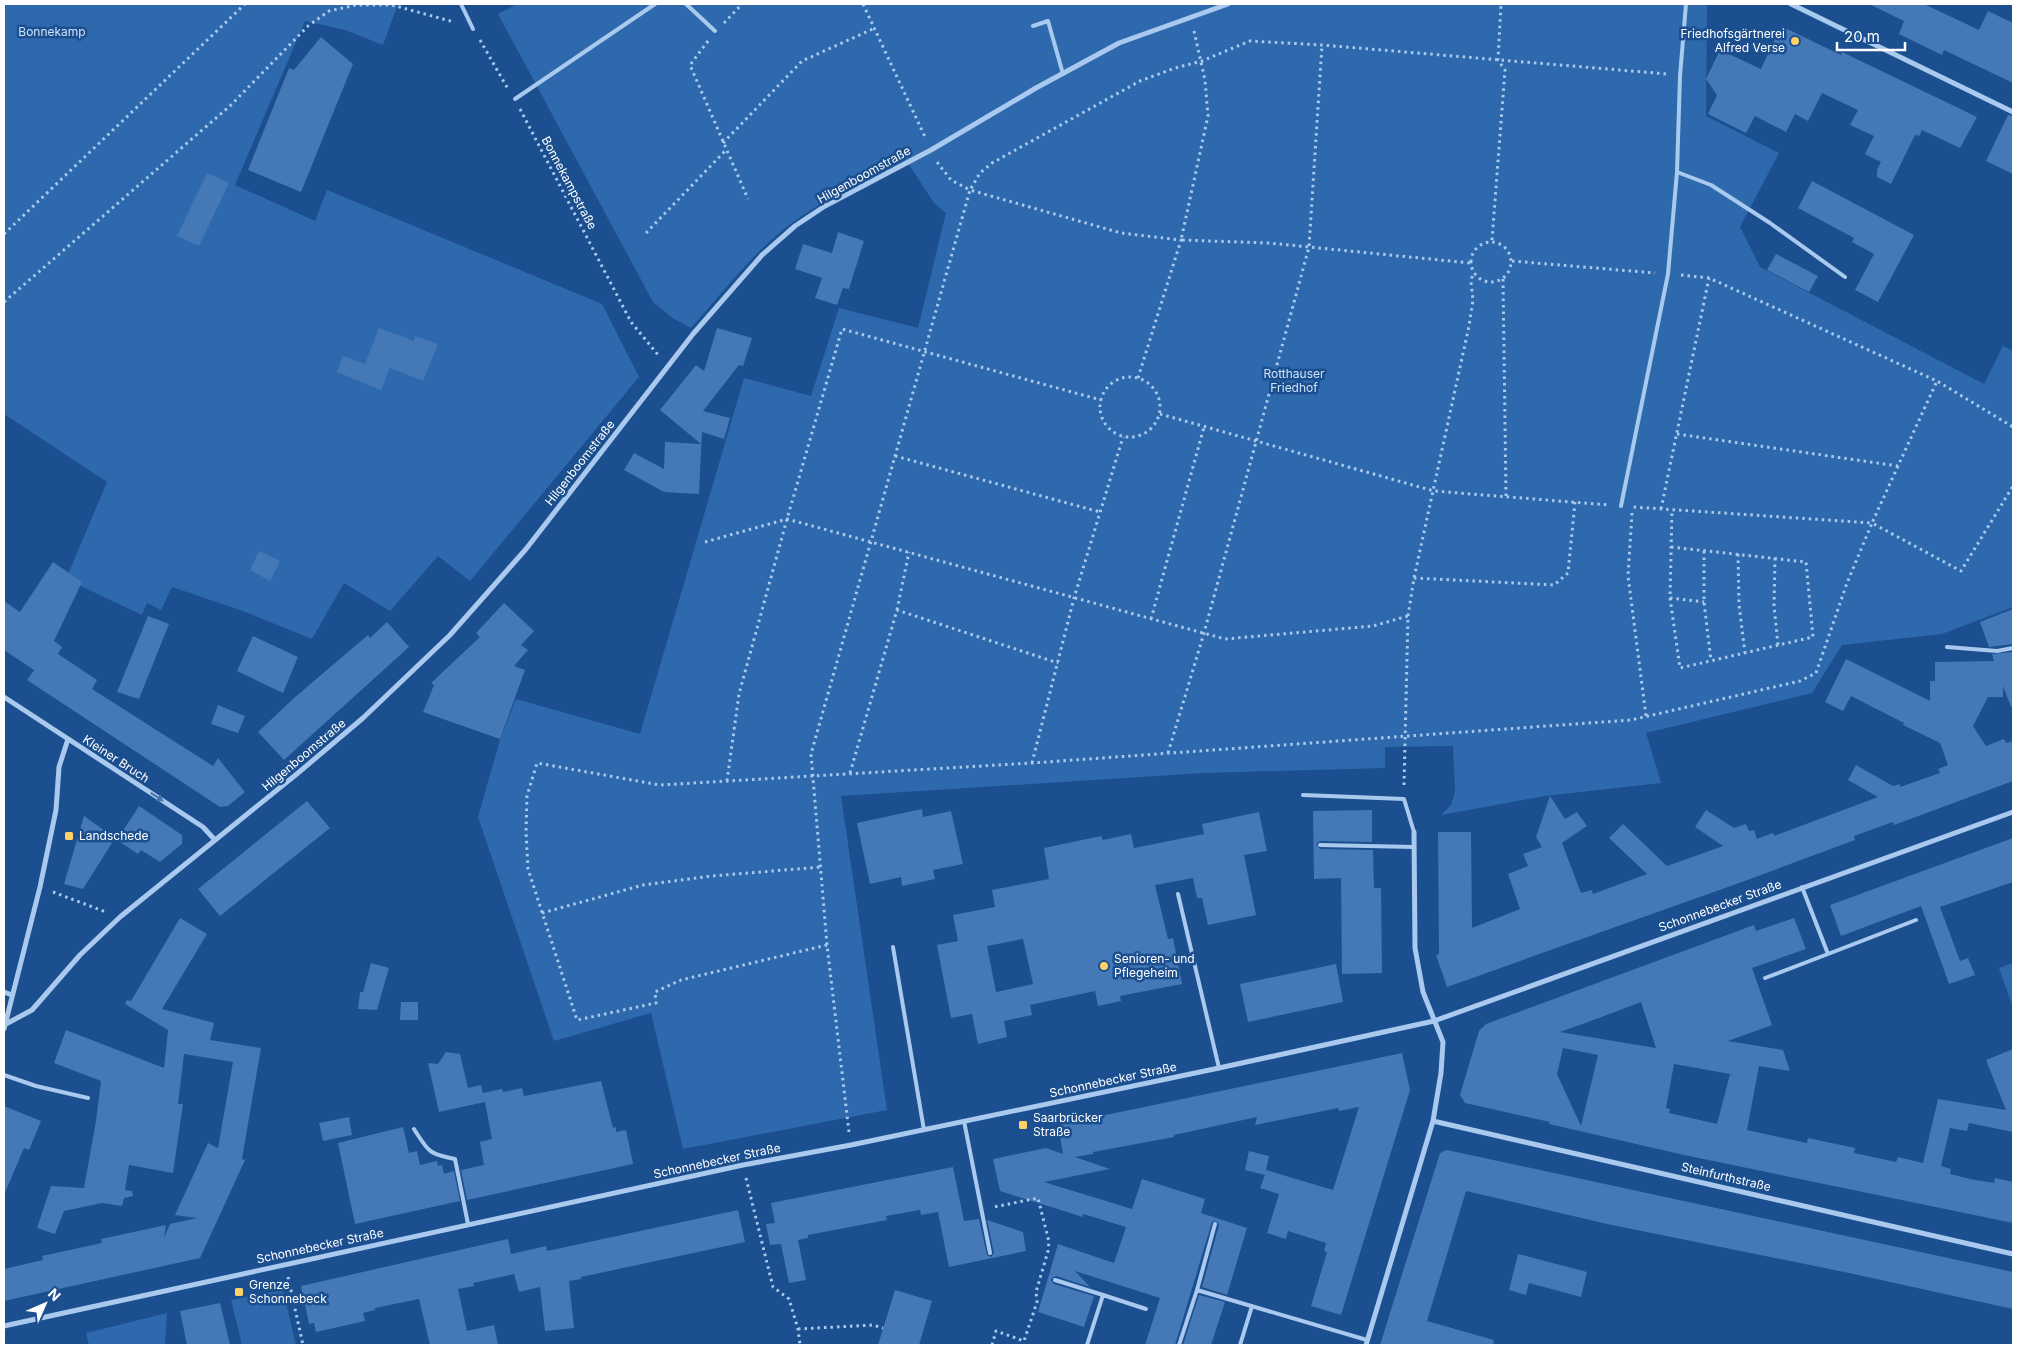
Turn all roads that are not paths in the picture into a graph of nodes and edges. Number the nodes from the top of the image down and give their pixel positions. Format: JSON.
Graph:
{"nodes":[{"id":1,"x":462,"y":4,"type":"edge"},
{"id":2,"x":654,"y":4,"type":"edge"},
{"id":3,"x":686,"y":4,"type":"edge"},
{"id":4,"x":1228,"y":4,"type":"edge"},
{"id":5,"x":1686,"y":4,"type":"edge"},
{"id":6,"x":1791,"y":4,"type":"edge"},
{"id":7,"x":1033,"y":26,"type":"dead end"},
{"id":8,"x":473,"y":29,"type":"road end"},
{"id":9,"x":715,"y":31,"type":"road end"},
{"id":10,"x":1063,"y":74,"type":"junction"},
{"id":11,"x":515,"y":99,"type":"road end"},
{"id":12,"x":2013,"y":112,"type":"edge"},
{"id":13,"x":1677,"y":172,"type":"junction"},
{"id":14,"x":1845,"y":277,"type":"dead end"},
{"id":15,"x":1621,"y":506,"type":"road end"},
{"id":16,"x":1947,"y":647,"type":"dead end"},
{"id":17,"x":2013,"y":648,"type":"edge"},
{"id":18,"x":4,"y":697,"type":"edge"},
{"id":19,"x":68,"y":739,"type":"junction"},
{"id":20,"x":1303,"y":795,"type":"dead end"},
{"id":21,"x":2013,"y":812,"type":"edge"},
{"id":22,"x":1414,"y":832,"type":"joint"},
{"id":23,"x":216,"y":840,"type":"junction"},
{"id":24,"x":1320,"y":845,"type":"dead end"},
{"id":25,"x":1414,"y":847,"type":"junction"},
{"id":26,"x":1802,"y":887,"type":"junction"},
{"id":27,"x":1178,"y":894,"type":"dead end"},
{"id":28,"x":1916,"y":920,"type":"dead end"},
{"id":29,"x":893,"y":947,"type":"dead end"},
{"id":30,"x":1828,"y":954,"type":"junction"},
{"id":31,"x":1765,"y":978,"type":"dead end"},
{"id":32,"x":4,"y":992,"type":"edge"},
{"id":33,"x":12,"y":995,"type":"junction"},
{"id":34,"x":1434,"y":1021,"type":"junction"},
{"id":35,"x":5,"y":1026,"type":"edge"},
{"id":36,"x":1219,"y":1068,"type":"junction"},
{"id":37,"x":4,"y":1074,"type":"edge"},
{"id":38,"x":88,"y":1098,"type":"dead end"},
{"id":39,"x":964,"y":1121,"type":"junction"},
{"id":40,"x":1433,"y":1121,"type":"junction"},
{"id":41,"x":414,"y":1129,"type":"dead end"},
{"id":42,"x":924,"y":1130,"type":"junction"},
{"id":43,"x":468,"y":1224,"type":"junction"},
{"id":44,"x":1215,"y":1224,"type":"dead end"},
{"id":45,"x":990,"y":1253,"type":"dead end"},
{"id":46,"x":2013,"y":1254,"type":"edge"},
{"id":47,"x":1055,"y":1280,"type":"dead end"},
{"id":48,"x":1197,"y":1290,"type":"junction"},
{"id":49,"x":1103,"y":1295,"type":"junction"},
{"id":50,"x":1252,"y":1306,"type":"junction"},
{"id":51,"x":1146,"y":1309,"type":"dead end"},
{"id":52,"x":4,"y":1326,"type":"edge"},
{"id":53,"x":1366,"y":1343,"type":"edge"},
{"id":54,"x":1088,"y":1345,"type":"edge"},
{"id":55,"x":1179,"y":1345,"type":"edge"},
{"id":56,"x":1240,"y":1345,"type":"edge"}],
"edges":[{"from":1,"to":8,"type":"lane"},
{"from":2,"to":11,"type":"lane"},
{"from":3,"to":9,"type":"lane"},
{"from":4,"to":10,"type":"street","name":"Hilgenboomstraße"},
{"from":5,"to":13,"type":"lane"},
{"from":6,"to":12,"type":"street"},
{"from":7,"to":10,"type":"lane"},
{"from":10,"to":23,"type":"street","name":"Hilgenboomstraße"},
{"from":13,"to":14,"type":"lane"},
{"from":13,"to":15,"type":"lane"},
{"from":16,"to":17,"type":"lane"},
{"from":18,"to":19,"type":"street","name":"Kleiner Bruch"},
{"from":19,"to":23,"type":"street","name":"Kleiner Bruch","one_way":true},
{"from":19,"to":33,"type":"street"},
{"from":20,"to":22,"type":"lane"},
{"from":21,"to":26,"type":"street","name":"Schonnebecker Straße"},
{"from":22,"to":25,"type":"street"},
{"from":23,"to":35,"type":"street","name":"Hilgenboomstraße"},
{"from":24,"to":25,"type":"lane"},
{"from":25,"to":34,"type":"street"},
{"from":26,"to":30,"type":"lane"},
{"from":26,"to":34,"type":"street","name":"Schonnebecker Straße"},
{"from":27,"to":36,"type":"lane"},
{"from":28,"to":30,"type":"lane"},
{"from":29,"to":42,"type":"lane"},
{"from":30,"to":31,"type":"lane"},
{"from":32,"to":33,"type":"street"},
{"from":33,"to":35,"type":"street"},
{"from":34,"to":36,"type":"street","name":"Schonnebecker Straße"},
{"from":34,"to":40,"type":"street"},
{"from":36,"to":39,"type":"street","name":"Schonnebecker Straße"},
{"from":37,"to":38,"type":"lane"},
{"from":39,"to":42,"type":"street","name":"Schonnebecker Straße"},
{"from":39,"to":45,"type":"lane"},
{"from":40,"to":46,"type":"street","name":"Steinfurthstraße"},
{"from":40,"to":53,"type":"street"},
{"from":41,"to":43,"type":"lane"},
{"from":42,"to":43,"type":"street","name":"Schonnebecker Straße"},
{"from":43,"to":52,"type":"street","name":"Schonnebecker Straße"},
{"from":44,"to":48,"type":"lane"},
{"from":47,"to":49,"type":"lane"},
{"from":48,"to":50,"type":"lane"},
{"from":48,"to":55,"type":"lane"},
{"from":49,"to":51,"type":"lane"},
{"from":49,"to":54,"type":"lane"},
{"from":50,"to":53,"type":"lane"},
{"from":50,"to":56,"type":"lane"}]}
